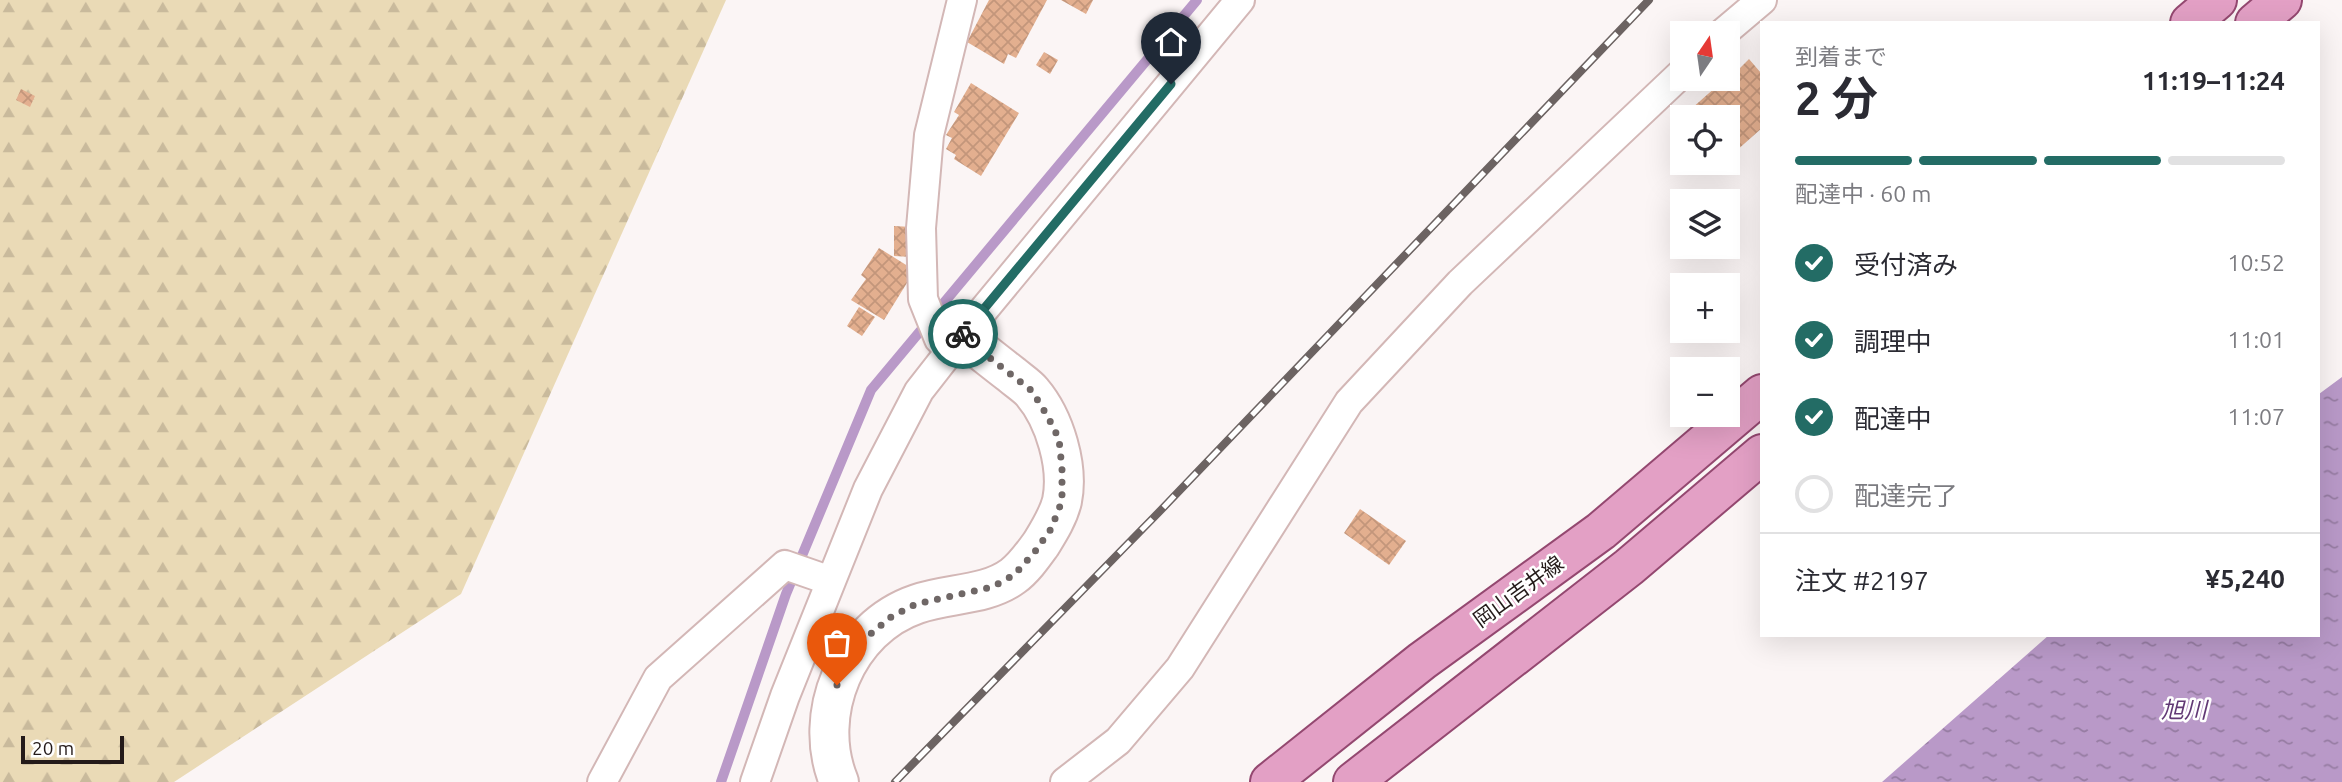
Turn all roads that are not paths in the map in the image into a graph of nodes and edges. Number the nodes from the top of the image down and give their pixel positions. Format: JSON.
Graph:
{"nodes":[{"id":1,"x":962,"y":0,"type":"edge"},
{"id":2,"x":1240,"y":0,"type":"edge"},
{"id":3,"x":1762,"y":0,"type":"edge"},
{"id":4,"x":2217,"y":0,"type":"edge"},
{"id":5,"x":2282,"y":0,"type":"edge"},
{"id":6,"x":1737,"y":21,"type":"edge"},
{"id":7,"x":2192,"y":21,"type":"edge"},
{"id":8,"x":2257,"y":21,"type":"edge"},
{"id":9,"x":1670,"y":84,"type":"edge"},
{"id":10,"x":950,"y":342,"type":"junction"},
{"id":11,"x":1760,"y":396,"type":"edge"},
{"id":12,"x":1760,"y":456,"type":"edge"},
{"id":13,"x":807,"y":573,"type":"junction"},
{"id":14,"x":838,"y":781,"type":"edge"},
{"id":15,"x":601,"y":782,"type":"edge"},
{"id":16,"x":755,"y":782,"type":"edge"},
{"id":17,"x":1065,"y":782,"type":"edge"},
{"id":18,"x":1270,"y":782,"type":"edge"},
{"id":19,"x":1353,"y":782,"type":"edge"}],
"edges":[{"from":1,"to":10,"type":"street"},
{"from":2,"to":10,"type":"street"},
{"from":3,"to":6,"type":"street"},
{"from":4,"to":7,"type":"main road"},
{"from":5,"to":8,"type":"main road"},
{"from":9,"to":17,"type":"street"},
{"from":10,"to":13,"type":"street"},
{"from":10,"to":14,"type":"street"},
{"from":11,"to":18,"type":"main road","name":"岡山吉井線"},
{"from":12,"to":19,"type":"main road"},
{"from":13,"to":15,"type":"street"},
{"from":13,"to":16,"type":"street"}]}
